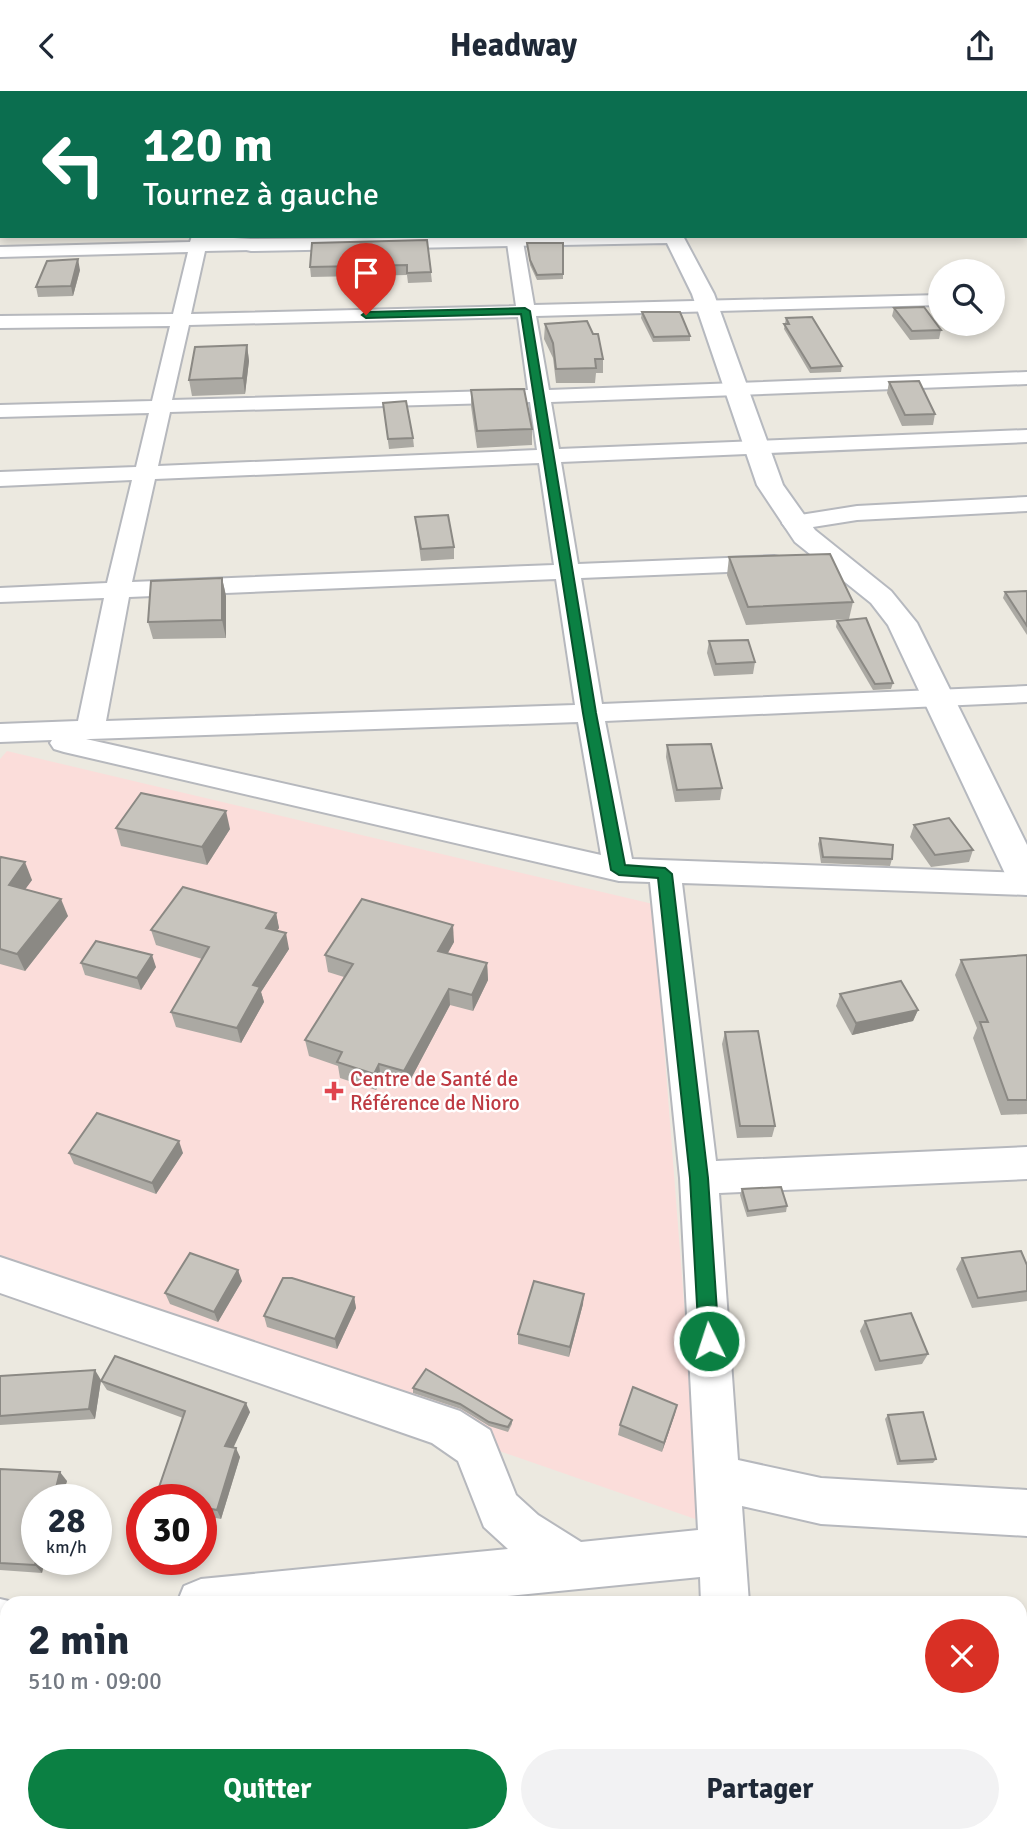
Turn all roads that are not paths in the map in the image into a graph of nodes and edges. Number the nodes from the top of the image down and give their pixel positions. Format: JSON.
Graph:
{"nodes":[{"id":1,"x":514,"y":238,"type":"edge"},
{"id":2,"x":673,"y":238,"type":"edge"},
{"id":3,"x":203,"y":240,"type":"edge"},
{"id":4,"x":0,"y":253,"type":"edge"},
{"id":5,"x":928,"y":300,"type":"edge"},
{"id":6,"x":707,"y":305,"type":"junction"},
{"id":7,"x":525,"y":311,"type":"junction"},
{"id":8,"x":181,"y":320,"type":"junction"},
{"id":9,"x":0,"y":322,"type":"edge"},
{"id":10,"x":1027,"y":377,"type":"edge"},
{"id":11,"x":737,"y":389,"type":"junction"},
{"id":12,"x":539,"y":396,"type":"junction"},
{"id":13,"x":160,"y":406,"type":"junction"},
{"id":14,"x":0,"y":411,"type":"edge"},
{"id":15,"x":1027,"y":436,"type":"edge"},
{"id":16,"x":758,"y":449,"type":"junction"},
{"id":17,"x":548,"y":456,"type":"junction"},
{"id":18,"x":145,"y":473,"type":"junction"},
{"id":19,"x":0,"y":479,"type":"edge"},
{"id":20,"x":1027,"y":504,"type":"edge"},
{"id":21,"x":794,"y":523,"type":"junction"},
{"id":22,"x":832,"y":555,"type":"junction"},
{"id":23,"x":566,"y":571,"type":"junction"},
{"id":24,"x":118,"y":590,"type":"junction"},
{"id":25,"x":0,"y":595,"type":"edge"},
{"id":26,"x":1027,"y":694,"type":"edge"},
{"id":27,"x":936,"y":698,"type":"junction"},
{"id":28,"x":590,"y":713,"type":"junction"},
{"id":29,"x":90,"y":730,"type":"junction"},
{"id":30,"x":8,"y":732,"type":"edge"},
{"id":31,"x":619,"y":870,"type":"junction"},
{"id":32,"x":665,"y":874,"type":"junction"},
{"id":33,"x":1027,"y":883,"type":"edge"},
{"id":34,"x":1027,"y":1163,"type":"edge"},
{"id":35,"x":699,"y":1178,"type":"junction"},
{"id":36,"x":0,"y":1275,"type":"edge"},
{"id":37,"x":718,"y":1478,"type":"junction"},
{"id":38,"x":1027,"y":1513,"type":"edge"},
{"id":39,"x":723,"y":1551,"type":"junction"},
{"id":40,"x":575,"y":1565,"type":"junction"},
{"id":41,"x":270,"y":1596,"type":"edge"},
{"id":42,"x":725,"y":1596,"type":"edge"}],
"edges":[{"from":1,"to":3,"type":"street"},
{"from":1,"to":7,"type":"street"},
{"from":2,"to":6,"type":"street"},
{"from":3,"to":4,"type":"street"},
{"from":3,"to":8,"type":"street"},
{"from":5,"to":6,"type":"street"},
{"from":6,"to":7,"type":"street"},
{"from":6,"to":11,"type":"street"},
{"from":7,"to":8,"type":"street"},
{"from":7,"to":12,"type":"street"},
{"from":8,"to":9,"type":"street"},
{"from":8,"to":13,"type":"street"},
{"from":10,"to":11,"type":"street"},
{"from":11,"to":12,"type":"street"},
{"from":11,"to":16,"type":"street"},
{"from":12,"to":13,"type":"street"},
{"from":12,"to":17,"type":"street"},
{"from":13,"to":14,"type":"street"},
{"from":13,"to":18,"type":"street"},
{"from":15,"to":16,"type":"street"},
{"from":16,"to":17,"type":"street"},
{"from":16,"to":21,"type":"street"},
{"from":17,"to":18,"type":"street"},
{"from":17,"to":23,"type":"street"},
{"from":18,"to":19,"type":"street"},
{"from":18,"to":24,"type":"street"},
{"from":20,"to":21,"type":"street"},
{"from":21,"to":22,"type":"street"},
{"from":22,"to":23,"type":"street"},
{"from":22,"to":27,"type":"street"},
{"from":23,"to":24,"type":"street"},
{"from":23,"to":28,"type":"street"},
{"from":24,"to":25,"type":"street"},
{"from":24,"to":29,"type":"street"},
{"from":26,"to":27,"type":"street"},
{"from":27,"to":28,"type":"street"},
{"from":27,"to":33,"type":"street"},
{"from":28,"to":29,"type":"street"},
{"from":28,"to":31,"type":"street"},
{"from":29,"to":30,"type":"street"},
{"from":30,"to":31,"type":"street"},
{"from":31,"to":32,"type":"street"},
{"from":32,"to":33,"type":"street"},
{"from":32,"to":35,"type":"street"},
{"from":34,"to":35,"type":"street"},
{"from":35,"to":37,"type":"street"},
{"from":36,"to":40,"type":"street"},
{"from":37,"to":38,"type":"street"},
{"from":37,"to":39,"type":"street"},
{"from":39,"to":40,"type":"street"},
{"from":39,"to":42,"type":"street"},
{"from":40,"to":41,"type":"street"}]}
